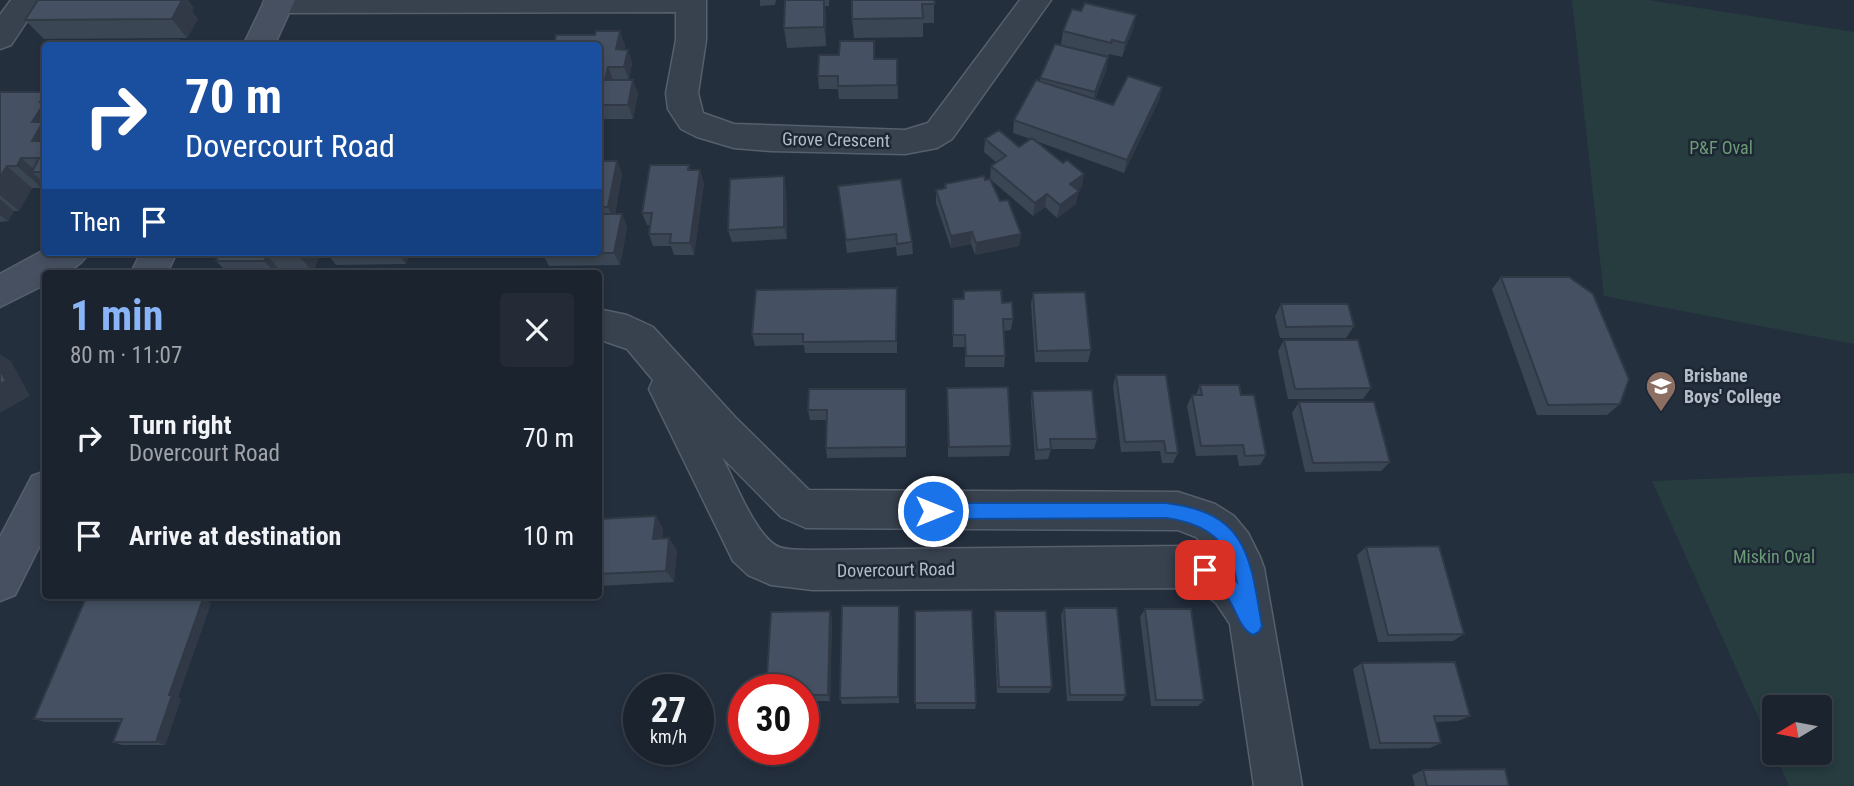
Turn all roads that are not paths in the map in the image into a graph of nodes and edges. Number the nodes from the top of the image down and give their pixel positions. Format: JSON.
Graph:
{"nodes":[{"id":1,"x":26,"y":0,"type":"edge"},
{"id":2,"x":1036,"y":0,"type":"edge"},
{"id":3,"x":279,"y":1,"type":"edge"},
{"id":4,"x":692,"y":1,"type":"edge"},
{"id":5,"x":0,"y":38,"type":"edge"},
{"id":6,"x":260,"y":42,"type":"edge"},
{"id":7,"x":64,"y":256,"type":"edge"},
{"id":8,"x":0,"y":292,"type":"edge"},
{"id":9,"x":602,"y":325,"type":"edge"},
{"id":10,"x":645,"y":343,"type":"junction"},
{"id":11,"x":42,"y":497,"type":"edge"},
{"id":12,"x":0,"y":581,"type":"edge"},
{"id":13,"x":1253,"y":626,"type":"junction"},
{"id":14,"x":1278,"y":786,"type":"edge"}],
"edges":[{"from":1,"to":5,"type":"street"},
{"from":2,"to":4,"type":"street","name":"Grove Crescent"},
{"from":3,"to":4,"type":"street"},
{"from":3,"to":6,"type":"main road"},
{"from":7,"to":8,"type":"main road"},
{"from":9,"to":10,"type":"street","name":"Dovercourt Road"},
{"from":10,"to":13,"type":"street","name":"Dovercourt Road"},
{"from":10,"to":13,"type":"street","name":"Dovercourt Road"},
{"from":11,"to":12,"type":"main road"},
{"from":13,"to":14,"type":"street","name":"Dovercourt Road"}]}
